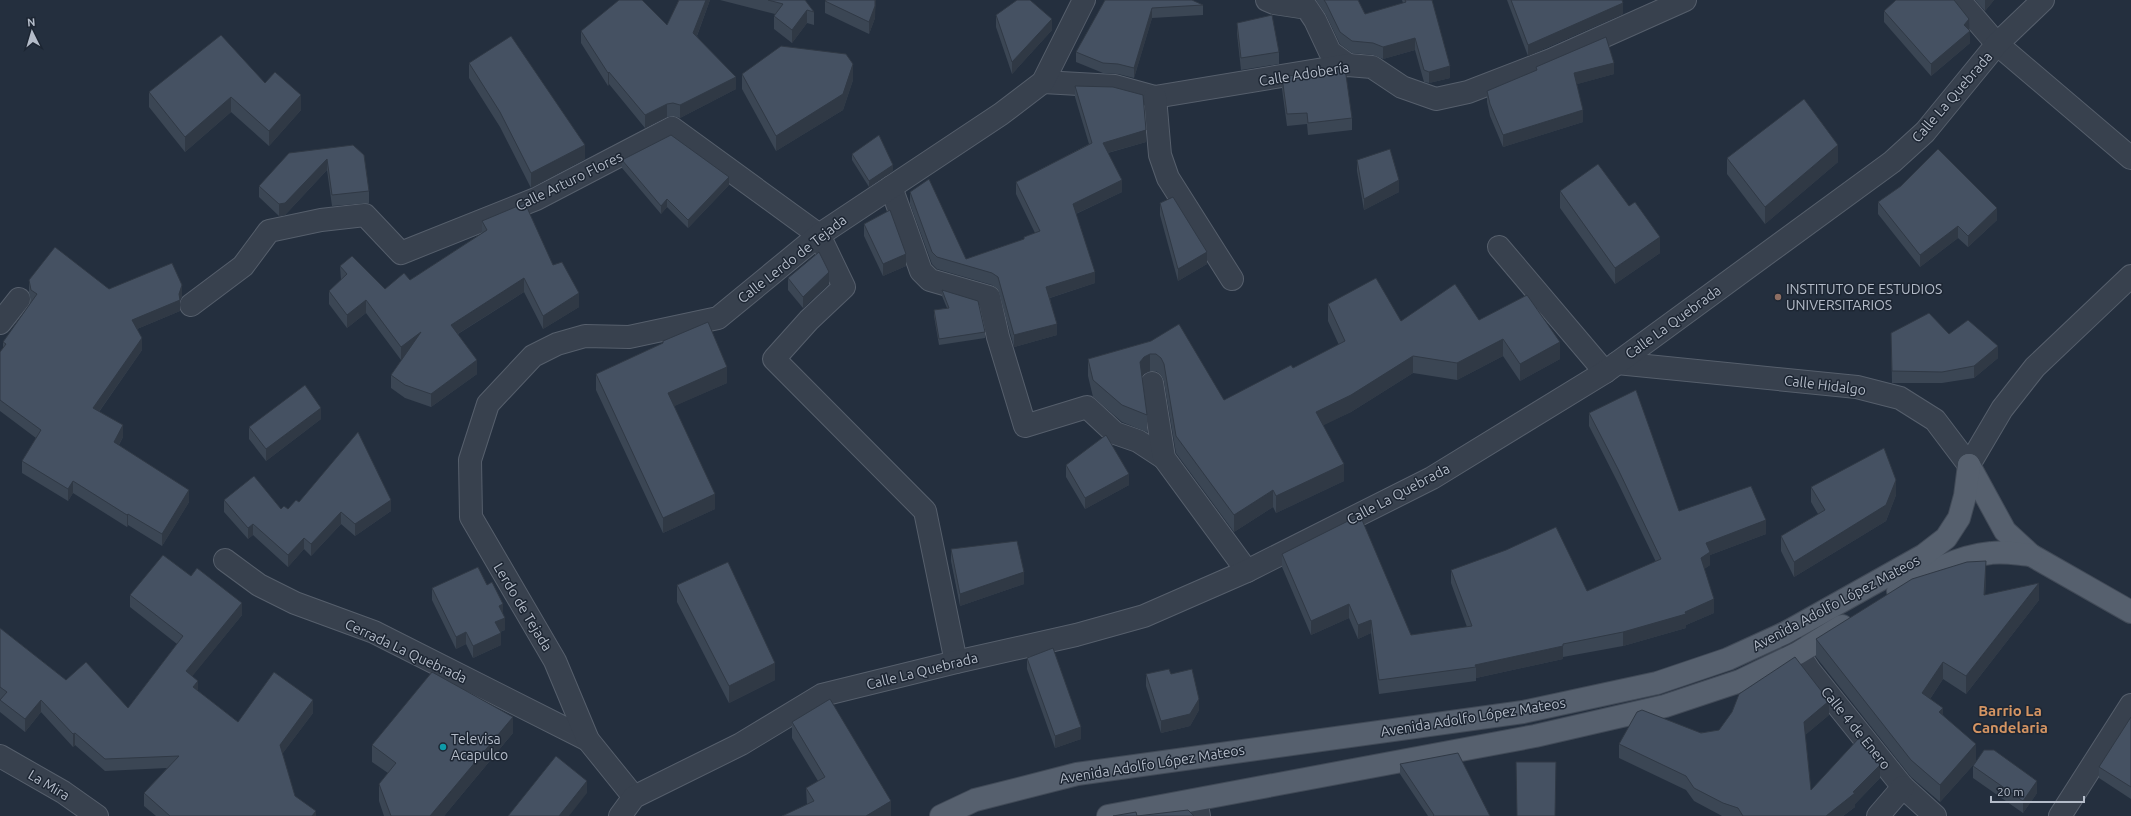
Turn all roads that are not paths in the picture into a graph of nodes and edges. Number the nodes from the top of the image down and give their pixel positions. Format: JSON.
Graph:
{"nodes":[{"id":1,"x":1084,"y":0,"type":"edge"},
{"id":2,"x":1267,"y":0,"type":"edge"},
{"id":3,"x":1685,"y":0,"type":"edge"},
{"id":4,"x":1959,"y":0,"type":"edge"},
{"id":5,"x":2043,"y":0,"type":"edge"},
{"id":6,"x":1997,"y":44,"type":"junction"},
{"id":7,"x":1348,"y":65,"type":"junction"},
{"id":8,"x":1043,"y":82,"type":"junction"},
{"id":9,"x":1154,"y":97,"type":"junction"},
{"id":10,"x":2131,"y":158,"type":"edge"},
{"id":11,"x":890,"y":187,"type":"junction"},
{"id":12,"x":819,"y":235,"type":"junction"},
{"id":13,"x":1499,"y":247,"type":"dead end"},
{"id":14,"x":2131,"y":276,"type":"edge"},
{"id":15,"x":1232,"y":279,"type":"dead end"},
{"id":16,"x":19,"y":299,"type":"dead end"},
{"id":17,"x":190,"y":305,"type":"dead end"},
{"id":18,"x":0,"y":323,"type":"edge"},
{"id":19,"x":1611,"y":367,"type":"junction"},
{"id":20,"x":1152,"y":383,"type":"dead end"},
{"id":21,"x":488,"y":404,"type":"joint"},
{"id":22,"x":1164,"y":458,"type":"junction"},
{"id":23,"x":1969,"y":465,"type":"junction"},
{"id":24,"x":2031,"y":555,"type":"junction"},
{"id":25,"x":225,"y":560,"type":"dead end"},
{"id":26,"x":1929,"y":562,"type":"junction"},
{"id":27,"x":1247,"y":571,"type":"junction"},
{"id":28,"x":2131,"y":612,"type":"edge"},
{"id":29,"x":1785,"y":633,"type":"junction"},
{"id":30,"x":1798,"y":653,"type":"junction"},
{"id":31,"x":956,"y":662,"type":"junction"},
{"id":32,"x":2131,"y":705,"type":"edge"},
{"id":33,"x":588,"y":740,"type":"junction"},
{"id":34,"x":0,"y":756,"type":"edge"},
{"id":35,"x":1903,"y":786,"type":"junction"},
{"id":36,"x":634,"y":797,"type":"junction"},
{"id":37,"x":1197,"y":808,"type":"edge"},
{"id":38,"x":97,"y":816,"type":"edge"},
{"id":39,"x":620,"y":816,"type":"edge"},
{"id":40,"x":941,"y":816,"type":"edge"},
{"id":41,"x":1108,"y":816,"type":"edge"},
{"id":42,"x":1878,"y":816,"type":"edge"},
{"id":43,"x":1936,"y":816,"type":"edge"},
{"id":44,"x":2060,"y":816,"type":"edge"}],
"edges":[{"from":1,"to":8,"type":"street","name":"Calle Lerdo de Tejada"},
{"from":2,"to":7,"type":"street"},
{"from":3,"to":7,"type":"street","name":"Calle Adobería"},
{"from":4,"to":6,"type":"street"},
{"from":5,"to":6,"type":"street","name":"Calle La Quebrada"},
{"from":6,"to":10,"type":"street"},
{"from":6,"to":19,"type":"street","name":"Calle La Quebrada"},
{"from":7,"to":9,"type":"street","name":"Calle Adobería"},
{"from":8,"to":9,"type":"street","name":"Calle Adobería"},
{"from":8,"to":11,"type":"street","name":"Calle Lerdo de Tejada"},
{"from":9,"to":15,"type":"street"},
{"from":11,"to":12,"type":"street","name":"Calle Lerdo de Tejada"},
{"from":11,"to":22,"type":"street"},
{"from":12,"to":17,"type":"street","name":"Calle Arturo Flores"},
{"from":12,"to":21,"type":"street","name":"Calle Lerdo de Tejada"},
{"from":12,"to":31,"type":"street"},
{"from":13,"to":19,"type":"street"},
{"from":14,"to":23,"type":"street"},
{"from":16,"to":18,"type":"street"},
{"from":19,"to":23,"type":"street","name":"Calle Hidalgo"},
{"from":19,"to":27,"type":"street","name":"Calle La Quebrada"},
{"from":20,"to":22,"type":"street"},
{"from":21,"to":33,"type":"street","name":"Lerdo de Tejada"},
{"from":22,"to":27,"type":"street"},
{"from":23,"to":24,"type":"main road"},
{"from":23,"to":26,"type":"main road","name":"Avenida Adolfo López Mateos"},
{"from":24,"to":26,"type":"main road","name":"Avenida Adolfo López Mateos"},
{"from":24,"to":28,"type":"main road"},
{"from":25,"to":33,"type":"street","name":"Cerrada La Quebrada"},
{"from":26,"to":29,"type":"main road","name":"Avenida Adolfo López Mateos"},
{"from":26,"to":30,"type":"main road","name":"Avenida Adolfo López Mateos"},
{"from":27,"to":31,"type":"street","name":"Calle La Quebrada"},
{"from":29,"to":30,"type":"street","name":"Calle 4 de Enero"},
{"from":29,"to":40,"type":"main road","name":"Avenida Adolfo López Mateos"},
{"from":30,"to":35,"type":"street","name":"Calle 4 de Enero"},
{"from":30,"to":37,"type":"main road","name":"Avenida Adolfo López Mateos"},
{"from":31,"to":36,"type":"street","name":"Calle La Quebrada"},
{"from":32,"to":44,"type":"street"},
{"from":33,"to":36,"type":"street","name":"Lerdo de Tejada"},
{"from":34,"to":38,"type":"street","name":"La Mira"},
{"from":35,"to":42,"type":"street"},
{"from":35,"to":43,"type":"street","name":"Calle 4 de Enero"},
{"from":36,"to":39,"type":"street","name":"Calle La Quebrada"},
{"from":37,"to":41,"type":"main road","name":"Avenida Adolfo López Mateos"}]}
